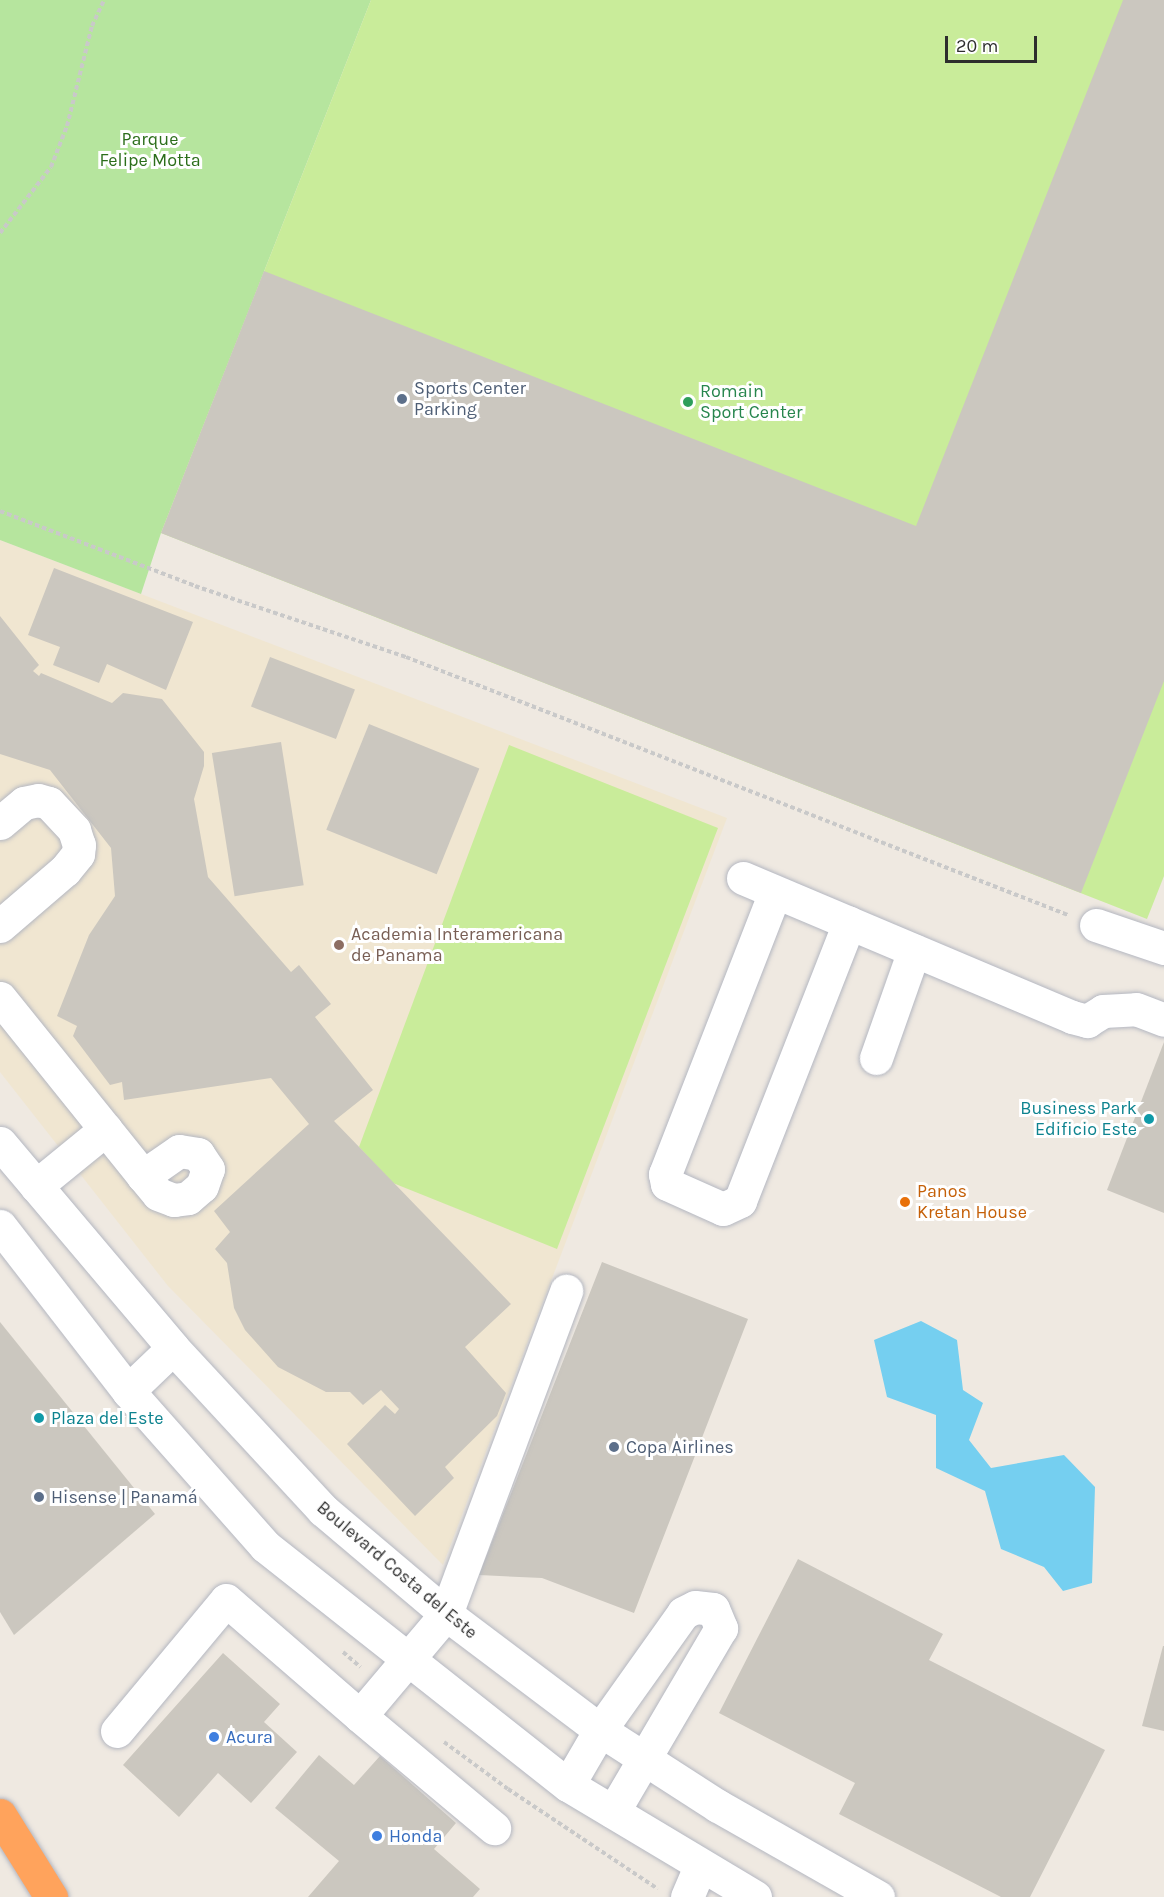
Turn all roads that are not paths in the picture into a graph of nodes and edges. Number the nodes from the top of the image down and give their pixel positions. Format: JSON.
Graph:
{"nodes":[{"id":1,"x":0,"y":823,"type":"edge"},
{"id":2,"x":743,"y":878,"type":"dead end"},
{"id":3,"x":775,"y":891,"type":"junction"},
{"id":4,"x":849,"y":922,"type":"junction"},
{"id":5,"x":0,"y":926,"type":"edge"},
{"id":6,"x":1096,"y":926,"type":"road end"},
{"id":7,"x":1162,"y":943,"type":"edge"},
{"id":8,"x":914,"y":950,"type":"junction"},
{"id":9,"x":0,"y":998,"type":"edge"},
{"id":10,"x":1164,"y":1020,"type":"edge"},
{"id":11,"x":876,"y":1058,"type":"dead end"},
{"id":12,"x":106,"y":1129,"type":"junction"},
{"id":13,"x":0,"y":1143,"type":"edge"},
{"id":14,"x":143,"y":1176,"type":"dead end"},
{"id":15,"x":36,"y":1185,"type":"junction"},
{"id":16,"x":0,"y":1226,"type":"edge"},
{"id":17,"x":566,"y":1291,"type":"dead end"},
{"id":18,"x":173,"y":1348,"type":"junction"},
{"id":19,"x":128,"y":1391,"type":"junction"},
{"id":20,"x":446,"y":1614,"type":"junction"},
{"id":21,"x":406,"y":1660,"type":"junction"},
{"id":22,"x":360,"y":1716,"type":"junction"},
{"id":23,"x":600,"y":1730,"type":"junction"},
{"id":24,"x":117,"y":1731,"type":"dead end"},
{"id":25,"x":644,"y":1758,"type":"junction"},
{"id":26,"x":568,"y":1785,"type":"junction"},
{"id":27,"x":613,"y":1812,"type":"junction"},
{"id":28,"x":0,"y":1815,"type":"edge"},
{"id":29,"x":494,"y":1828,"type":"dead end"},
{"id":30,"x":700,"y":1867,"type":"junction"},
{"id":31,"x":51,"y":1897,"type":"edge"},
{"id":32,"x":687,"y":1897,"type":"edge"},
{"id":33,"x":755,"y":1897,"type":"edge"},
{"id":34,"x":878,"y":1897,"type":"edge"}],
"edges":[{"from":1,"to":5,"type":"street"},
{"from":2,"to":3,"type":"street"},
{"from":3,"to":4,"type":"street"},
{"from":3,"to":4,"type":"street"},
{"from":4,"to":8,"type":"street"},
{"from":6,"to":7,"type":"street"},
{"from":8,"to":10,"type":"street"},
{"from":8,"to":11,"type":"street"},
{"from":9,"to":12,"type":"street"},
{"from":12,"to":14,"type":"street"},
{"from":12,"to":15,"type":"street"},
{"from":13,"to":15,"type":"street","name":"Boulevard Costa del Este"},
{"from":15,"to":18,"type":"street","name":"Boulevard Costa del Este"},
{"from":16,"to":19,"type":"street"},
{"from":17,"to":20,"type":"street"},
{"from":18,"to":19,"type":"street"},
{"from":18,"to":20,"type":"street","name":"Boulevard Costa del Este"},
{"from":19,"to":21,"type":"street"},
{"from":20,"to":21,"type":"street"},
{"from":20,"to":23,"type":"street","name":"Boulevard Costa del Este"},
{"from":21,"to":22,"type":"street"},
{"from":21,"to":26,"type":"street"},
{"from":22,"to":24,"type":"street"},
{"from":22,"to":29,"type":"street"},
{"from":23,"to":25,"type":"street","name":"Boulevard Costa del Este"},
{"from":23,"to":25,"type":"street"},
{"from":23,"to":26,"type":"street"},
{"from":25,"to":27,"type":"street"},
{"from":25,"to":34,"type":"street","name":"Boulevard Costa del Este"},
{"from":26,"to":27,"type":"street"},
{"from":27,"to":30,"type":"street"},
{"from":28,"to":31,"type":"highway"},
{"from":30,"to":32,"type":"street"},
{"from":30,"to":33,"type":"street"}]}
